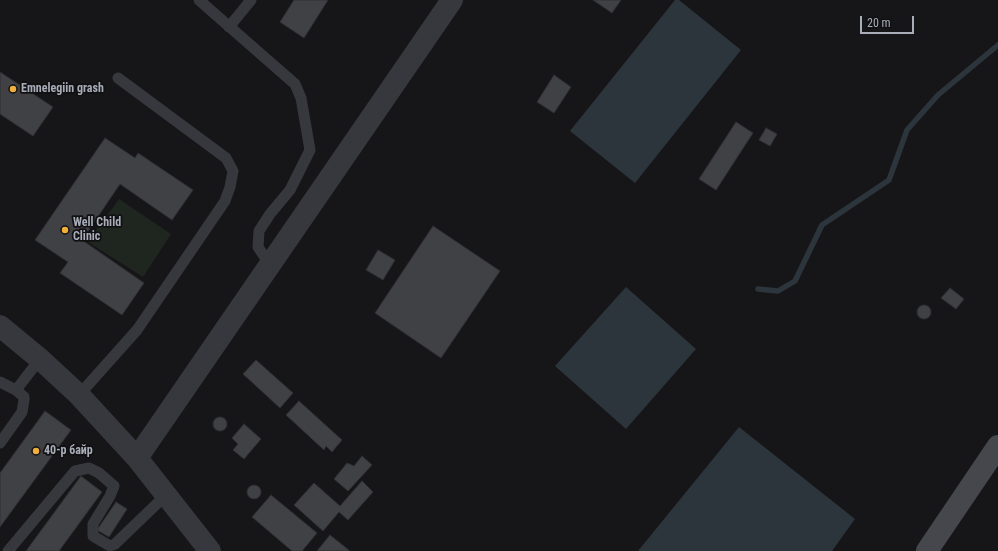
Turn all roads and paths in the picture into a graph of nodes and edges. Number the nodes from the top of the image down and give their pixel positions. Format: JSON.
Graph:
{"nodes":[{"id":1,"x":198,"y":0,"type":"edge"},
{"id":2,"x":251,"y":0,"type":"edge"},
{"id":3,"x":452,"y":0,"type":"edge"},
{"id":4,"x":229,"y":27,"type":"junction"},
{"id":5,"x":118,"y":78,"type":"dead end"},
{"id":6,"x":270,"y":265,"type":"junction"},
{"id":7,"x":0,"y":326,"type":"edge"},
{"id":8,"x":40,"y":359,"type":"junction"},
{"id":9,"x":0,"y":382,"type":"edge"},
{"id":10,"x":16,"y":390,"type":"junction"},
{"id":11,"x":78,"y":395,"type":"junction"},
{"id":12,"x":0,"y":443,"type":"edge"},
{"id":13,"x":998,"y":446,"type":"edge"},
{"id":14,"x":137,"y":458,"type":"junction"},
{"id":15,"x":166,"y":495,"type":"junction"},
{"id":16,"x":8,"y":551,"type":"edge"},
{"id":17,"x":210,"y":551,"type":"edge"},
{"id":18,"x":927,"y":551,"type":"edge"}],
"edges":[{"from":1,"to":4,"type":"lane"},
{"from":2,"to":4,"type":"lane"},
{"from":3,"to":6,"type":"street"},
{"from":4,"to":6,"type":"lane"},
{"from":5,"to":11,"type":"lane"},
{"from":6,"to":14,"type":"street"},
{"from":7,"to":8,"type":"street"},
{"from":8,"to":10,"type":"lane"},
{"from":8,"to":11,"type":"street"},
{"from":9,"to":10,"type":"lane"},
{"from":10,"to":12,"type":"lane"},
{"from":11,"to":14,"type":"street"},
{"from":13,"to":18,"type":"street"},
{"from":14,"to":15,"type":"street"},
{"from":15,"to":16,"type":"lane"},
{"from":15,"to":17,"type":"street"}]}
